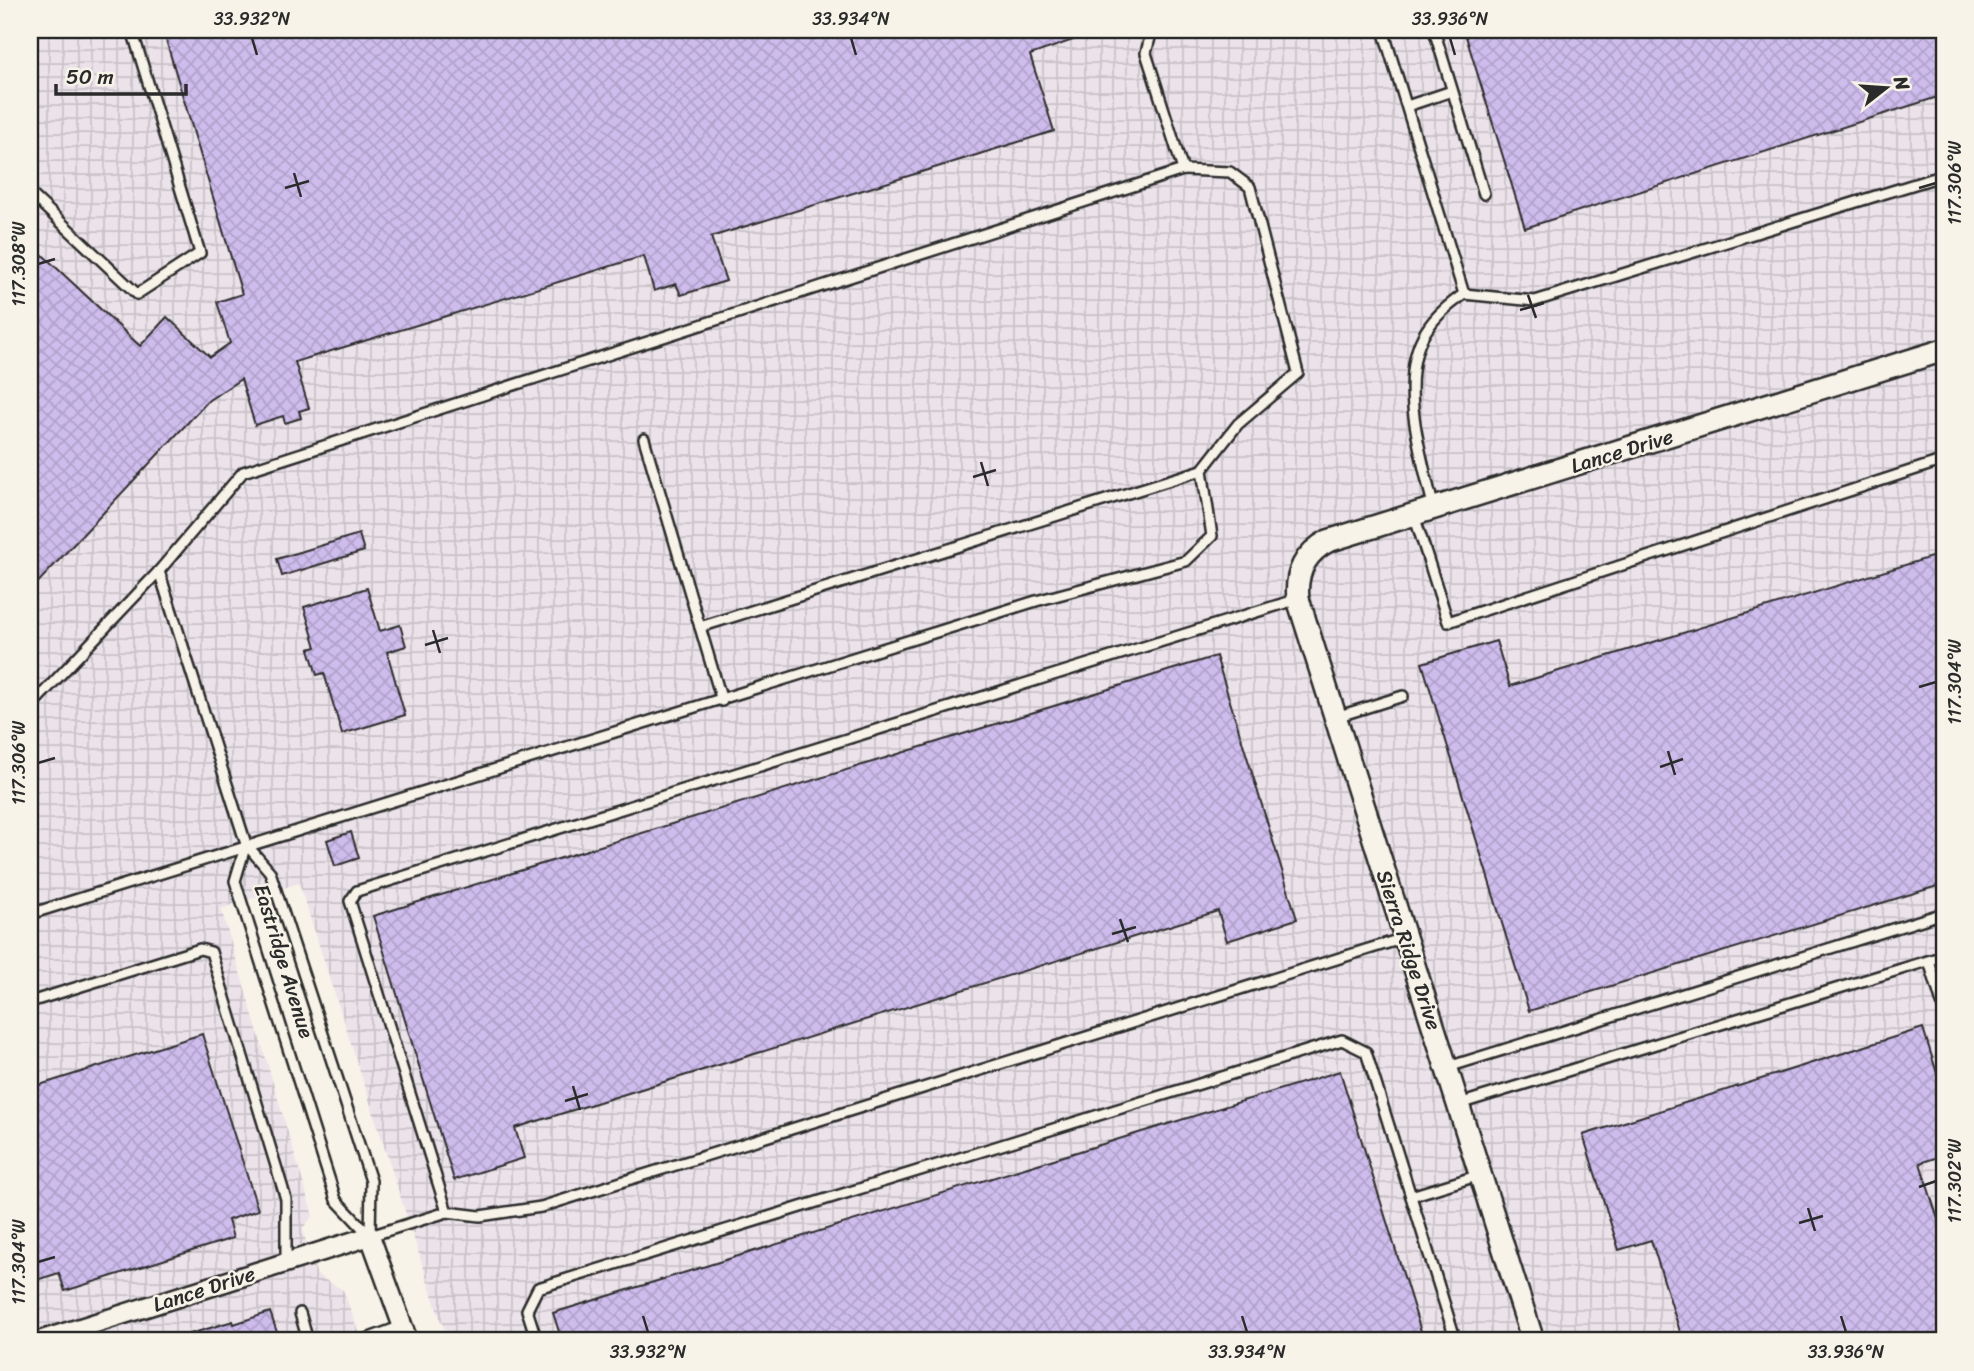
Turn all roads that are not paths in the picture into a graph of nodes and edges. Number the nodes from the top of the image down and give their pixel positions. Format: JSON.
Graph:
{"nodes":[{"id":1,"x":132,"y":30,"type":"edge"},
{"id":2,"x":1152,"y":30,"type":"edge"},
{"id":3,"x":1383,"y":30,"type":"edge"},
{"id":4,"x":1433,"y":30,"type":"edge"},
{"id":5,"x":1452,"y":91,"type":"junction"},
{"id":6,"x":1407,"y":106,"type":"junction"},
{"id":7,"x":1183,"y":170,"type":"junction"},
{"id":8,"x":1944,"y":175,"type":"edge"},
{"id":9,"x":30,"y":193,"type":"edge"},
{"id":10,"x":1484,"y":194,"type":"dead end"},
{"id":11,"x":1464,"y":294,"type":"junction"},
{"id":12,"x":1944,"y":350,"type":"edge"},
{"id":13,"x":644,"y":439,"type":"dead end"},
{"id":14,"x":1944,"y":460,"type":"edge"},
{"id":15,"x":1202,"y":470,"type":"junction"},
{"id":16,"x":1424,"y":512,"type":"junction"},
{"id":17,"x":1305,"y":559,"type":"joint"},
{"id":18,"x":159,"y":572,"type":"junction"},
{"id":19,"x":1298,"y":598,"type":"junction"},
{"id":20,"x":700,"y":627,"type":"junction"},
{"id":21,"x":1404,"y":696,"type":"dead end"},
{"id":22,"x":722,"y":701,"type":"junction"},
{"id":23,"x":30,"y":706,"type":"edge"},
{"id":24,"x":1335,"y":718,"type":"junction"},
{"id":25,"x":246,"y":844,"type":"junction"},
{"id":26,"x":1944,"y":913,"type":"edge"},
{"id":27,"x":30,"y":914,"type":"edge"},
{"id":28,"x":1404,"y":938,"type":"junction"},
{"id":29,"x":1944,"y":956,"type":"edge"},
{"id":30,"x":1929,"y":961,"type":"junction"},
{"id":31,"x":30,"y":1002,"type":"edge"},
{"id":32,"x":1944,"y":1010,"type":"edge"},
{"id":33,"x":1446,"y":1068,"type":"junction"},
{"id":34,"x":1457,"y":1104,"type":"junction"},
{"id":35,"x":1480,"y":1175,"type":"junction"},
{"id":36,"x":1411,"y":1196,"type":"junction"},
{"id":37,"x":447,"y":1212,"type":"junction"},
{"id":38,"x":370,"y":1236,"type":"junction"},
{"id":39,"x":286,"y":1263,"type":"junction"},
{"id":40,"x":300,"y":1313,"type":"dead end"},
{"id":41,"x":405,"y":1334,"type":"edge"},
{"id":42,"x":39,"y":1341,"type":"edge"},
{"id":43,"x":308,"y":1341,"type":"edge"},
{"id":44,"x":360,"y":1341,"type":"edge"},
{"id":45,"x":537,"y":1341,"type":"edge"},
{"id":46,"x":1455,"y":1341,"type":"edge"},
{"id":47,"x":1533,"y":1341,"type":"edge"}],
"edges":[{"from":1,"to":9,"type":"lane"},
{"from":2,"to":7,"type":"lane"},
{"from":3,"to":6,"type":"lane"},
{"from":4,"to":5,"type":"lane"},
{"from":5,"to":6,"type":"lane"},
{"from":5,"to":10,"type":"lane"},
{"from":6,"to":11,"type":"lane"},
{"from":7,"to":15,"type":"lane"},
{"from":7,"to":18,"type":"lane"},
{"from":8,"to":11,"type":"lane"},
{"from":11,"to":16,"type":"lane"},
{"from":12,"to":16,"type":"street","name":"Lance Drive"},
{"from":13,"to":20,"type":"lane"},
{"from":14,"to":16,"type":"lane"},
{"from":15,"to":20,"type":"lane"},
{"from":15,"to":22,"type":"lane"},
{"from":16,"to":17,"type":"street","name":"Lance Drive"},
{"from":17,"to":19,"type":"street","name":"Sierra Ridge Drive"},
{"from":18,"to":23,"type":"lane"},
{"from":18,"to":25,"type":"lane"},
{"from":19,"to":24,"type":"street","name":"Sierra Ridge Drive"},
{"from":19,"to":37,"type":"lane"},
{"from":20,"to":22,"type":"lane"},
{"from":21,"to":24,"type":"lane"},
{"from":22,"to":25,"type":"lane"},
{"from":24,"to":28,"type":"street","name":"Sierra Ridge Drive"},
{"from":25,"to":27,"type":"lane"},
{"from":25,"to":38,"type":"lane","name":"Eastridge Avenue"},
{"from":25,"to":38,"type":"lane","name":"Eastridge Avenue"},
{"from":26,"to":33,"type":"lane"},
{"from":28,"to":33,"type":"street","name":"Sierra Ridge Drive"},
{"from":28,"to":37,"type":"lane"},
{"from":29,"to":30,"type":"lane"},
{"from":30,"to":32,"type":"lane"},
{"from":30,"to":34,"type":"lane"},
{"from":31,"to":39,"type":"lane"},
{"from":33,"to":34,"type":"street","name":"Sierra Ridge Drive"},
{"from":34,"to":35,"type":"street","name":"Sierra Ridge Drive"},
{"from":35,"to":36,"type":"lane"},
{"from":35,"to":47,"type":"street","name":"Sierra Ridge Drive"},
{"from":36,"to":45,"type":"lane"},
{"from":36,"to":46,"type":"lane"},
{"from":37,"to":38,"type":"lane"},
{"from":38,"to":39,"type":"street","name":"Lance Drive"},
{"from":38,"to":41,"type":"street","name":"Eastridge Avenue"},
{"from":39,"to":42,"type":"street","name":"Lance Drive"},
{"from":40,"to":43,"type":"lane"},
{"from":41,"to":44,"type":"lane"}]}
